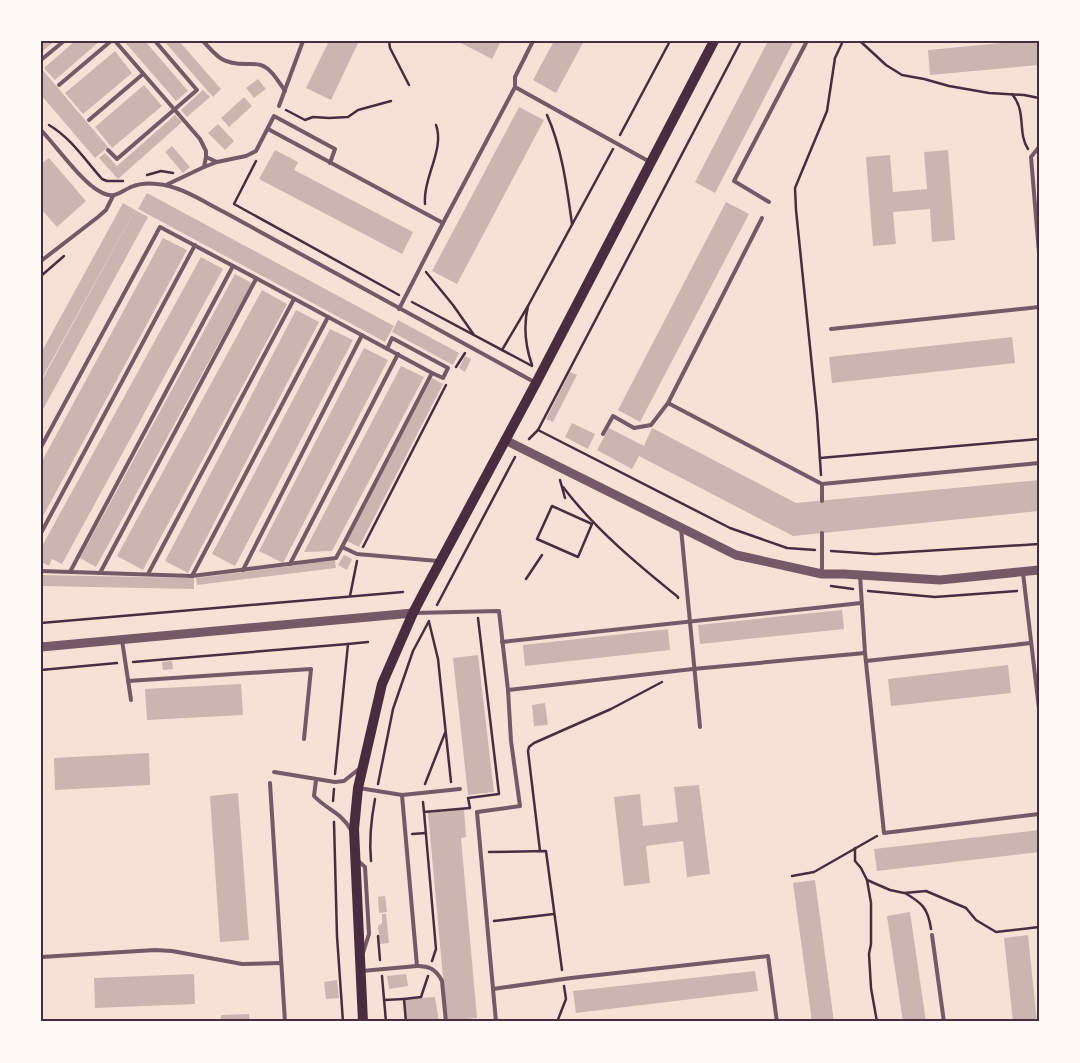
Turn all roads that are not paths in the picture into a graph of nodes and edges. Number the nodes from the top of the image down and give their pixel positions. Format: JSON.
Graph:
{"nodes":[{"id":1,"x":64,"y":41,"type":"edge"},
{"id":2,"x":111,"y":41,"type":"edge"},
{"id":3,"x":115,"y":41,"type":"edge"},
{"id":4,"x":154,"y":41,"type":"edge"},
{"id":5,"x":203,"y":41,"type":"edge"},
{"id":6,"x":303,"y":41,"type":"edge"},
{"id":7,"x":533,"y":41,"type":"edge"},
{"id":8,"x":714,"y":41,"type":"edge"},
{"id":9,"x":807,"y":41,"type":"edge"},
{"id":10,"x":41,"y":60,"type":"edge"},
{"id":11,"x":143,"y":74,"type":"junction"},
{"id":12,"x":59,"y":85,"type":"dead end"},
{"id":13,"x":515,"y":87,"type":"junction"},
{"id":14,"x":285,"y":91,"type":"junction"},
{"id":15,"x":279,"y":106,"type":"road end"},
{"id":16,"x":175,"y":109,"type":"junction"},
{"id":17,"x":89,"y":120,"type":"dead end"},
{"id":18,"x":268,"y":129,"type":"junction"},
{"id":19,"x":42,"y":131,"type":"edge"},
{"id":20,"x":1039,"y":147,"type":"edge"},
{"id":21,"x":108,"y":150,"type":"dead end"},
{"id":22,"x":206,"y":157,"type":"junction"},
{"id":23,"x":218,"y":162,"type":"junction"},
{"id":24,"x":650,"y":162,"type":"junction"},
{"id":25,"x":330,"y":163,"type":"junction"},
{"id":26,"x":204,"y":167,"type":"junction"},
{"id":27,"x":166,"y":185,"type":"junction"},
{"id":28,"x":113,"y":196,"type":"junction"},
{"id":29,"x":770,"y":202,"type":"dead end"},
{"id":30,"x":762,"y":218,"type":"dead end"},
{"id":31,"x":442,"y":223,"type":"junction"},
{"id":32,"x":195,"y":245,"type":"junction"},
{"id":33,"x":1039,"y":252,"type":"edge"},
{"id":34,"x":41,"y":262,"type":"edge"},
{"id":35,"x":234,"y":266,"type":"junction"},
{"id":36,"x":256,"y":278,"type":"junction"},
{"id":37,"x":294,"y":299,"type":"junction"},
{"id":38,"x":1039,"y":307,"type":"edge"},
{"id":39,"x":400,"y":309,"type":"junction"},
{"id":40,"x":328,"y":317,"type":"junction"},
{"id":41,"x":831,"y":329,"type":"dead end"},
{"id":42,"x":362,"y":335,"type":"junction"},
{"id":43,"x":387,"y":348,"type":"junction"},
{"id":44,"x":398,"y":354,"type":"junction"},
{"id":45,"x":432,"y":373,"type":"junction"},
{"id":46,"x":536,"y":383,"type":"junction"},
{"id":47,"x":668,"y":403,"type":"junction"},
{"id":48,"x":603,"y":434,"type":"dead end"},
{"id":49,"x":504,"y":440,"type":"junction"},
{"id":50,"x":41,"y":447,"type":"edge"},
{"id":51,"x":1039,"y":462,"type":"edge"},
{"id":52,"x":822,"y":484,"type":"junction"},
{"id":53,"x":822,"y":501,"type":"dead end"},
{"id":54,"x":681,"y":528,"type":"junction"},
{"id":55,"x":41,"y":533,"type":"edge"},
{"id":56,"x":822,"y":533,"type":"dead end"},
{"id":57,"x":342,"y":547,"type":"junction"},
{"id":58,"x":440,"y":561,"type":"junction"},
{"id":59,"x":290,"y":564,"type":"junction"},
{"id":60,"x":243,"y":570,"type":"junction"},
{"id":61,"x":1039,"y":570,"type":"edge"},
{"id":62,"x":41,"y":571,"type":"edge"},
{"id":63,"x":70,"y":572,"type":"junction"},
{"id":64,"x":1023,"y":572,"type":"junction"},
{"id":65,"x":100,"y":573,"type":"junction"},
{"id":66,"x":148,"y":574,"type":"junction"},
{"id":67,"x":822,"y":574,"type":"junction"},
{"id":68,"x":860,"y":575,"type":"junction"},
{"id":69,"x":192,"y":576,"type":"junction"},
{"id":70,"x":861,"y":603,"type":"junction"},
{"id":71,"x":413,"y":613,"type":"junction"},
{"id":72,"x":689,"y":622,"type":"junction"},
{"id":73,"x":122,"y":640,"type":"junction"},
{"id":74,"x":502,"y":642,"type":"junction"},
{"id":75,"x":1031,"y":643,"type":"junction"},
{"id":76,"x":41,"y":647,"type":"edge"},
{"id":77,"x":865,"y":653,"type":"junction"},
{"id":78,"x":866,"y":661,"type":"junction"},
{"id":79,"x":693,"y":669,"type":"junction"},
{"id":80,"x":128,"y":681,"type":"junction"},
{"id":81,"x":508,"y":690,"type":"junction"},
{"id":82,"x":131,"y":700,"type":"dead end"},
{"id":83,"x":1039,"y":709,"type":"edge"},
{"id":84,"x":700,"y":727,"type":"dead end"},
{"id":85,"x":304,"y":739,"type":"dead end"},
{"id":86,"x":364,"y":764,"type":"junction"},
{"id":87,"x":274,"y":772,"type":"dead end"},
{"id":88,"x":316,"y":780,"type":"junction"},
{"id":89,"x":270,"y":783,"type":"dead end"},
{"id":90,"x":358,"y":788,"type":"junction"},
{"id":91,"x":460,"y":789,"type":"dead end"},
{"id":92,"x":402,"y":795,"type":"junction"},
{"id":93,"x":1039,"y":814,"type":"edge"},
{"id":94,"x":354,"y":836,"type":"junction"},
{"id":95,"x":932,"y":935,"type":"road end"},
{"id":96,"x":41,"y":957,"type":"edge"},
{"id":97,"x":281,"y":963,"type":"junction"},
{"id":98,"x":417,"y":966,"type":"junction"},
{"id":99,"x":360,"y":967,"type":"junction"},
{"id":100,"x":493,"y":989,"type":"junction"},
{"id":101,"x":285,"y":1022,"type":"edge"},
{"id":102,"x":363,"y":1022,"type":"edge"},
{"id":103,"x":446,"y":1022,"type":"edge"},
{"id":104,"x":496,"y":1022,"type":"edge"},
{"id":105,"x":777,"y":1022,"type":"edge"},
{"id":106,"x":944,"y":1022,"type":"edge"}],
"edges":[{"from":1,"to":10,"type":"lane"},
{"from":2,"to":12,"type":"lane"},
{"from":3,"to":11,"type":"lane"},
{"from":4,"to":16,"type":"lane"},
{"from":5,"to":14,"type":"lane"},
{"from":6,"to":14,"type":"lane"},
{"from":7,"to":13,"type":"lane"},
{"from":8,"to":24,"type":"main road"},
{"from":9,"to":29,"type":"lane"},
{"from":11,"to":16,"type":"lane"},
{"from":11,"to":17,"type":"lane"},
{"from":13,"to":24,"type":"lane"},
{"from":13,"to":31,"type":"lane"},
{"from":14,"to":15,"type":"lane"},
{"from":16,"to":21,"type":"lane"},
{"from":16,"to":22,"type":"lane"},
{"from":18,"to":23,"type":"lane"},
{"from":18,"to":25,"type":"lane"},
{"from":18,"to":25,"type":"lane"},
{"from":19,"to":28,"type":"lane"},
{"from":20,"to":33,"type":"lane"},
{"from":22,"to":23,"type":"lane"},
{"from":22,"to":26,"type":"lane"},
{"from":23,"to":26,"type":"lane"},
{"from":24,"to":46,"type":"main road"},
{"from":25,"to":31,"type":"lane"},
{"from":26,"to":27,"type":"lane"},
{"from":27,"to":28,"type":"lane"},
{"from":27,"to":39,"type":"lane"},
{"from":28,"to":34,"type":"lane"},
{"from":30,"to":47,"type":"lane"},
{"from":31,"to":39,"type":"lane"},
{"from":32,"to":35,"type":"lane"},
{"from":32,"to":50,"type":"lane"},
{"from":32,"to":55,"type":"lane"},
{"from":35,"to":36,"type":"lane"},
{"from":35,"to":63,"type":"lane"},
{"from":36,"to":37,"type":"lane"},
{"from":36,"to":65,"type":"lane"},
{"from":37,"to":40,"type":"lane"},
{"from":37,"to":66,"type":"lane"},
{"from":38,"to":41,"type":"lane"},
{"from":39,"to":46,"type":"lane"},
{"from":40,"to":42,"type":"lane"},
{"from":40,"to":69,"type":"lane"},
{"from":42,"to":43,"type":"lane"},
{"from":42,"to":60,"type":"lane"},
{"from":43,"to":44,"type":"lane"},
{"from":43,"to":45,"type":"lane"},
{"from":44,"to":45,"type":"lane"},
{"from":44,"to":59,"type":"lane"},
{"from":45,"to":57,"type":"lane"},
{"from":46,"to":49,"type":"main road"},
{"from":47,"to":48,"type":"lane"},
{"from":47,"to":52,"type":"lane"},
{"from":49,"to":54,"type":"street"},
{"from":49,"to":58,"type":"main road"},
{"from":51,"to":52,"type":"lane"},
{"from":52,"to":53,"type":"lane"},
{"from":54,"to":67,"type":"street"},
{"from":54,"to":72,"type":"lane"},
{"from":56,"to":67,"type":"lane"},
{"from":57,"to":58,"type":"lane"},
{"from":57,"to":59,"type":"lane"},
{"from":58,"to":71,"type":"main road"},
{"from":59,"to":60,"type":"lane"},
{"from":60,"to":69,"type":"lane"},
{"from":61,"to":64,"type":"street"},
{"from":62,"to":63,"type":"lane"},
{"from":63,"to":65,"type":"lane"},
{"from":64,"to":68,"type":"street"},
{"from":64,"to":75,"type":"lane"},
{"from":65,"to":66,"type":"lane"},
{"from":66,"to":69,"type":"lane"},
{"from":67,"to":68,"type":"street"},
{"from":68,"to":70,"type":"lane"},
{"from":70,"to":72,"type":"lane"},
{"from":70,"to":77,"type":"lane"},
{"from":71,"to":73,"type":"street"},
{"from":71,"to":74,"type":"lane"},
{"from":71,"to":86,"type":"main road"},
{"from":72,"to":74,"type":"lane"},
{"from":72,"to":79,"type":"lane"},
{"from":73,"to":76,"type":"street"},
{"from":73,"to":80,"type":"lane"},
{"from":74,"to":81,"type":"lane"},
{"from":75,"to":78,"type":"lane"},
{"from":75,"to":83,"type":"lane"},
{"from":77,"to":78,"type":"lane"},
{"from":77,"to":79,"type":"lane"},
{"from":78,"to":93,"type":"lane"},
{"from":79,"to":81,"type":"lane"},
{"from":79,"to":84,"type":"lane"},
{"from":80,"to":82,"type":"lane"},
{"from":80,"to":85,"type":"lane"},
{"from":81,"to":100,"type":"lane"},
{"from":86,"to":88,"type":"lane"},
{"from":86,"to":90,"type":"main road"},
{"from":87,"to":88,"type":"lane"},
{"from":88,"to":94,"type":"lane"},
{"from":89,"to":97,"type":"lane"},
{"from":90,"to":92,"type":"lane"},
{"from":90,"to":94,"type":"main road"},
{"from":91,"to":92,"type":"lane"},
{"from":92,"to":98,"type":"lane"},
{"from":94,"to":99,"type":"main road"},
{"from":95,"to":106,"type":"lane"},
{"from":96,"to":97,"type":"lane"},
{"from":97,"to":101,"type":"lane"},
{"from":98,"to":99,"type":"lane"},
{"from":98,"to":103,"type":"lane"},
{"from":99,"to":102,"type":"main road"},
{"from":100,"to":104,"type":"lane"},
{"from":100,"to":105,"type":"lane"}]}
